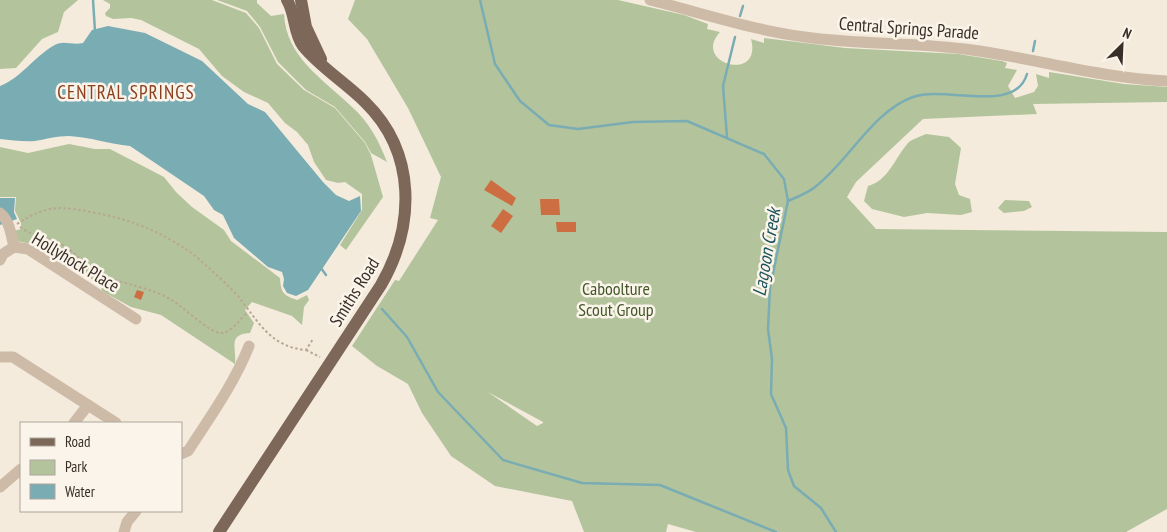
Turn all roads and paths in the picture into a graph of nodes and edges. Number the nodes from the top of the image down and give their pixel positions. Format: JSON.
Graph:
{"nodes":[{"id":1,"x":287,"y":0,"type":"edge"},
{"id":2,"x":301,"y":0,"type":"edge"},
{"id":3,"x":650,"y":0,"type":"edge"},
{"id":4,"x":323,"y":64,"type":"junction"},
{"id":5,"x":1167,"y":81,"type":"edge"},
{"id":6,"x":0,"y":214,"type":"edge"},
{"id":7,"x":13,"y":225,"type":"junction"},
{"id":8,"x":14,"y":247,"type":"junction"},
{"id":9,"x":0,"y":260,"type":"edge"},
{"id":10,"x":248,"y":312,"type":"junction"},
{"id":11,"x":136,"y":319,"type":"dead end"},
{"id":12,"x":313,"y":338,"type":"dead end"},
{"id":13,"x":249,"y":346,"type":"dead end"},
{"id":14,"x":306,"y":350,"type":"junction"},
{"id":15,"x":0,"y":357,"type":"edge"},
{"id":16,"x":320,"y":357,"type":"dead end"},
{"id":17,"x":88,"y":406,"type":"junction"},
{"id":18,"x":75,"y":422,"type":"edge"},
{"id":19,"x":114,"y":422,"type":"edge"},
{"id":20,"x":182,"y":454,"type":"edge"},
{"id":21,"x":20,"y":470,"type":"edge"},
{"id":22,"x":0,"y":487,"type":"edge"},
{"id":23,"x":135,"y":512,"type":"edge"},
{"id":24,"x":124,"y":532,"type":"edge"},
{"id":25,"x":219,"y":532,"type":"edge"}],
"edges":[{"from":1,"to":4,"type":"main road","name":"Smiths Road"},
{"from":2,"to":4,"type":"main road","name":"Smiths Road"},
{"from":3,"to":5,"type":"street","name":"Central Springs Parade"},
{"from":4,"to":25,"type":"main road","name":"Smiths Road"},
{"from":6,"to":7,"type":"street"},
{"from":7,"to":8,"type":"street"},
{"from":7,"to":10,"type":"path"},
{"from":7,"to":10,"type":"path"},
{"from":8,"to":9,"type":"street","name":"Hollyhock Place"},
{"from":8,"to":11,"type":"street","name":"Hollyhock Place"},
{"from":10,"to":14,"type":"path"},
{"from":12,"to":14,"type":"path"},
{"from":13,"to":20,"type":"street"},
{"from":14,"to":16,"type":"path"},
{"from":15,"to":17,"type":"street"},
{"from":17,"to":18,"type":"street"},
{"from":17,"to":19,"type":"street"},
{"from":21,"to":22,"type":"street"},
{"from":23,"to":24,"type":"street"}]}
